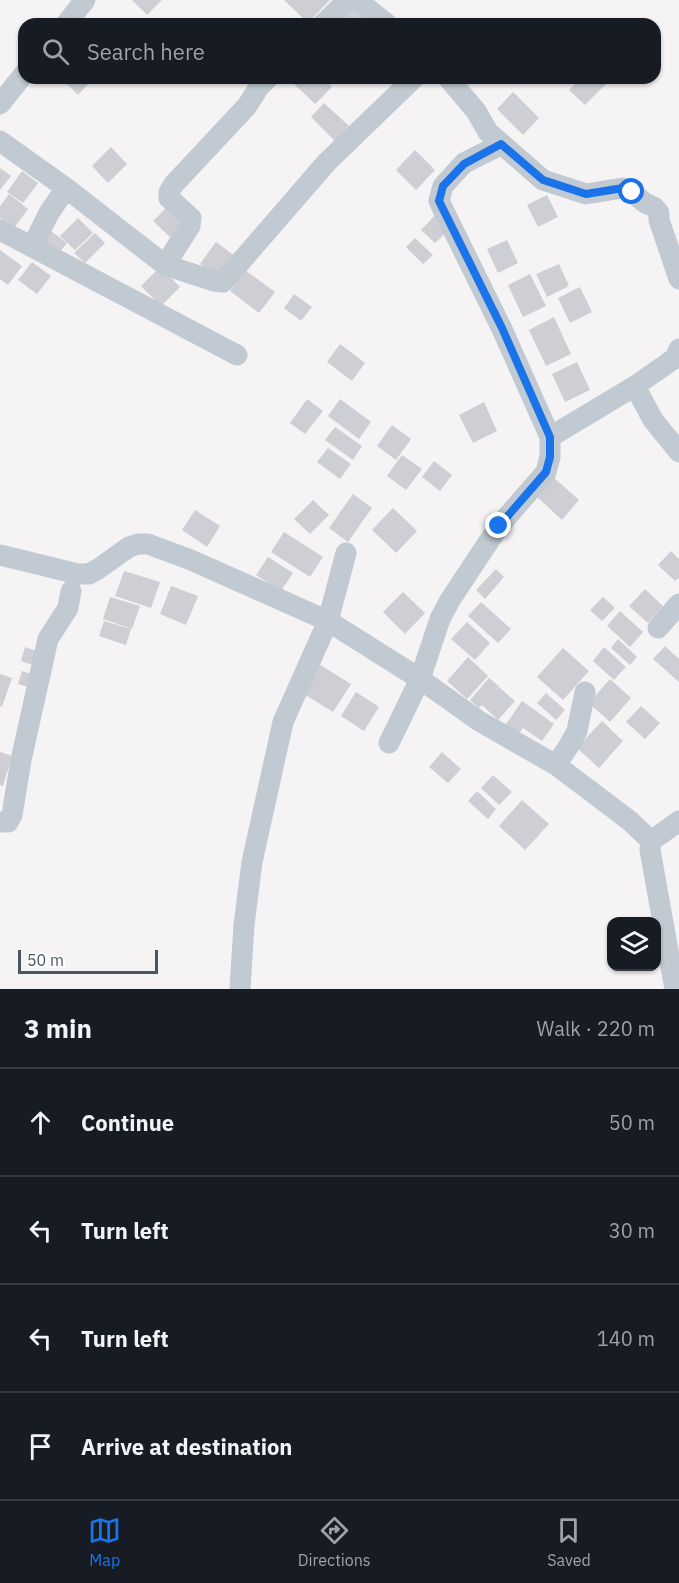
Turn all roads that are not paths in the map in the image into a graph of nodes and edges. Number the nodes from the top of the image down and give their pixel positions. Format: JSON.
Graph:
{"nodes":[{"id":1,"x":86,"y":0,"type":"edge"},
{"id":2,"x":348,"y":0,"type":"edge"},
{"id":3,"x":357,"y":0,"type":"edge"},
{"id":4,"x":71,"y":18,"type":"edge"},
{"id":5,"x":329,"y":18,"type":"edge"},
{"id":6,"x":380,"y":18,"type":"edge"},
{"id":7,"x":18,"y":82,"type":"edge"},
{"id":8,"x":262,"y":84,"type":"edge"},
{"id":9,"x":408,"y":84,"type":"edge"},
{"id":10,"x":453,"y":84,"type":"edge"},
{"id":11,"x":0,"y":104,"type":"edge"},
{"id":12,"x":0,"y":141,"type":"edge"},
{"id":13,"x":501,"y":144,"type":"junction"},
{"id":14,"x":66,"y":188,"type":"junction"},
{"id":15,"x":0,"y":230,"type":"edge"},
{"id":16,"x":32,"y":247,"type":"junction"},
{"id":17,"x":165,"y":265,"type":"junction"},
{"id":18,"x":679,"y":279,"type":"edge"},
{"id":19,"x":679,"y":349,"type":"edge"},
{"id":20,"x":237,"y":355,"type":"dead end"},
{"id":21,"x":635,"y":386,"type":"junction"},
{"id":22,"x":550,"y":437,"type":"junction"},
{"id":23,"x":679,"y":452,"type":"edge"},
{"id":24,"x":346,"y":553,"type":"dead end"},
{"id":25,"x":0,"y":555,"type":"edge"},
{"id":26,"x":72,"y":591,"type":"dead end"},
{"id":27,"x":679,"y":604,"type":"edge"},
{"id":28,"x":328,"y":621,"type":"junction"},
{"id":29,"x":658,"y":628,"type":"dead end"},
{"id":30,"x":420,"y":679,"type":"junction"},
{"id":31,"x":585,"y":692,"type":"dead end"},
{"id":32,"x":389,"y":743,"type":"dead end"},
{"id":33,"x":556,"y":765,"type":"junction"},
{"id":34,"x":679,"y":821,"type":"edge"},
{"id":35,"x":0,"y":822,"type":"edge"},
{"id":36,"x":651,"y":841,"type":"junction"},
{"id":37,"x":240,"y":989,"type":"edge"},
{"id":38,"x":675,"y":989,"type":"edge"}],
"edges":[{"from":1,"to":4,"type":"street"},
{"from":2,"to":5,"type":"street"},
{"from":3,"to":6,"type":"street"},
{"from":7,"to":11,"type":"street"},
{"from":8,"to":17,"type":"street"},
{"from":9,"to":17,"type":"street"},
{"from":10,"to":13,"type":"street"},
{"from":12,"to":14,"type":"street"},
{"from":13,"to":18,"type":"street"},
{"from":13,"to":22,"type":"street"},
{"from":14,"to":16,"type":"street"},
{"from":14,"to":17,"type":"street"},
{"from":15,"to":16,"type":"street"},
{"from":16,"to":20,"type":"street"},
{"from":19,"to":21,"type":"street"},
{"from":21,"to":22,"type":"street"},
{"from":21,"to":23,"type":"street"},
{"from":22,"to":30,"type":"street"},
{"from":24,"to":28,"type":"street"},
{"from":25,"to":28,"type":"street"},
{"from":26,"to":35,"type":"street"},
{"from":27,"to":29,"type":"street"},
{"from":28,"to":30,"type":"street"},
{"from":28,"to":37,"type":"street"},
{"from":30,"to":32,"type":"street"},
{"from":30,"to":33,"type":"street"},
{"from":31,"to":33,"type":"street"},
{"from":33,"to":36,"type":"street"},
{"from":34,"to":36,"type":"street"},
{"from":36,"to":38,"type":"street"}]}
